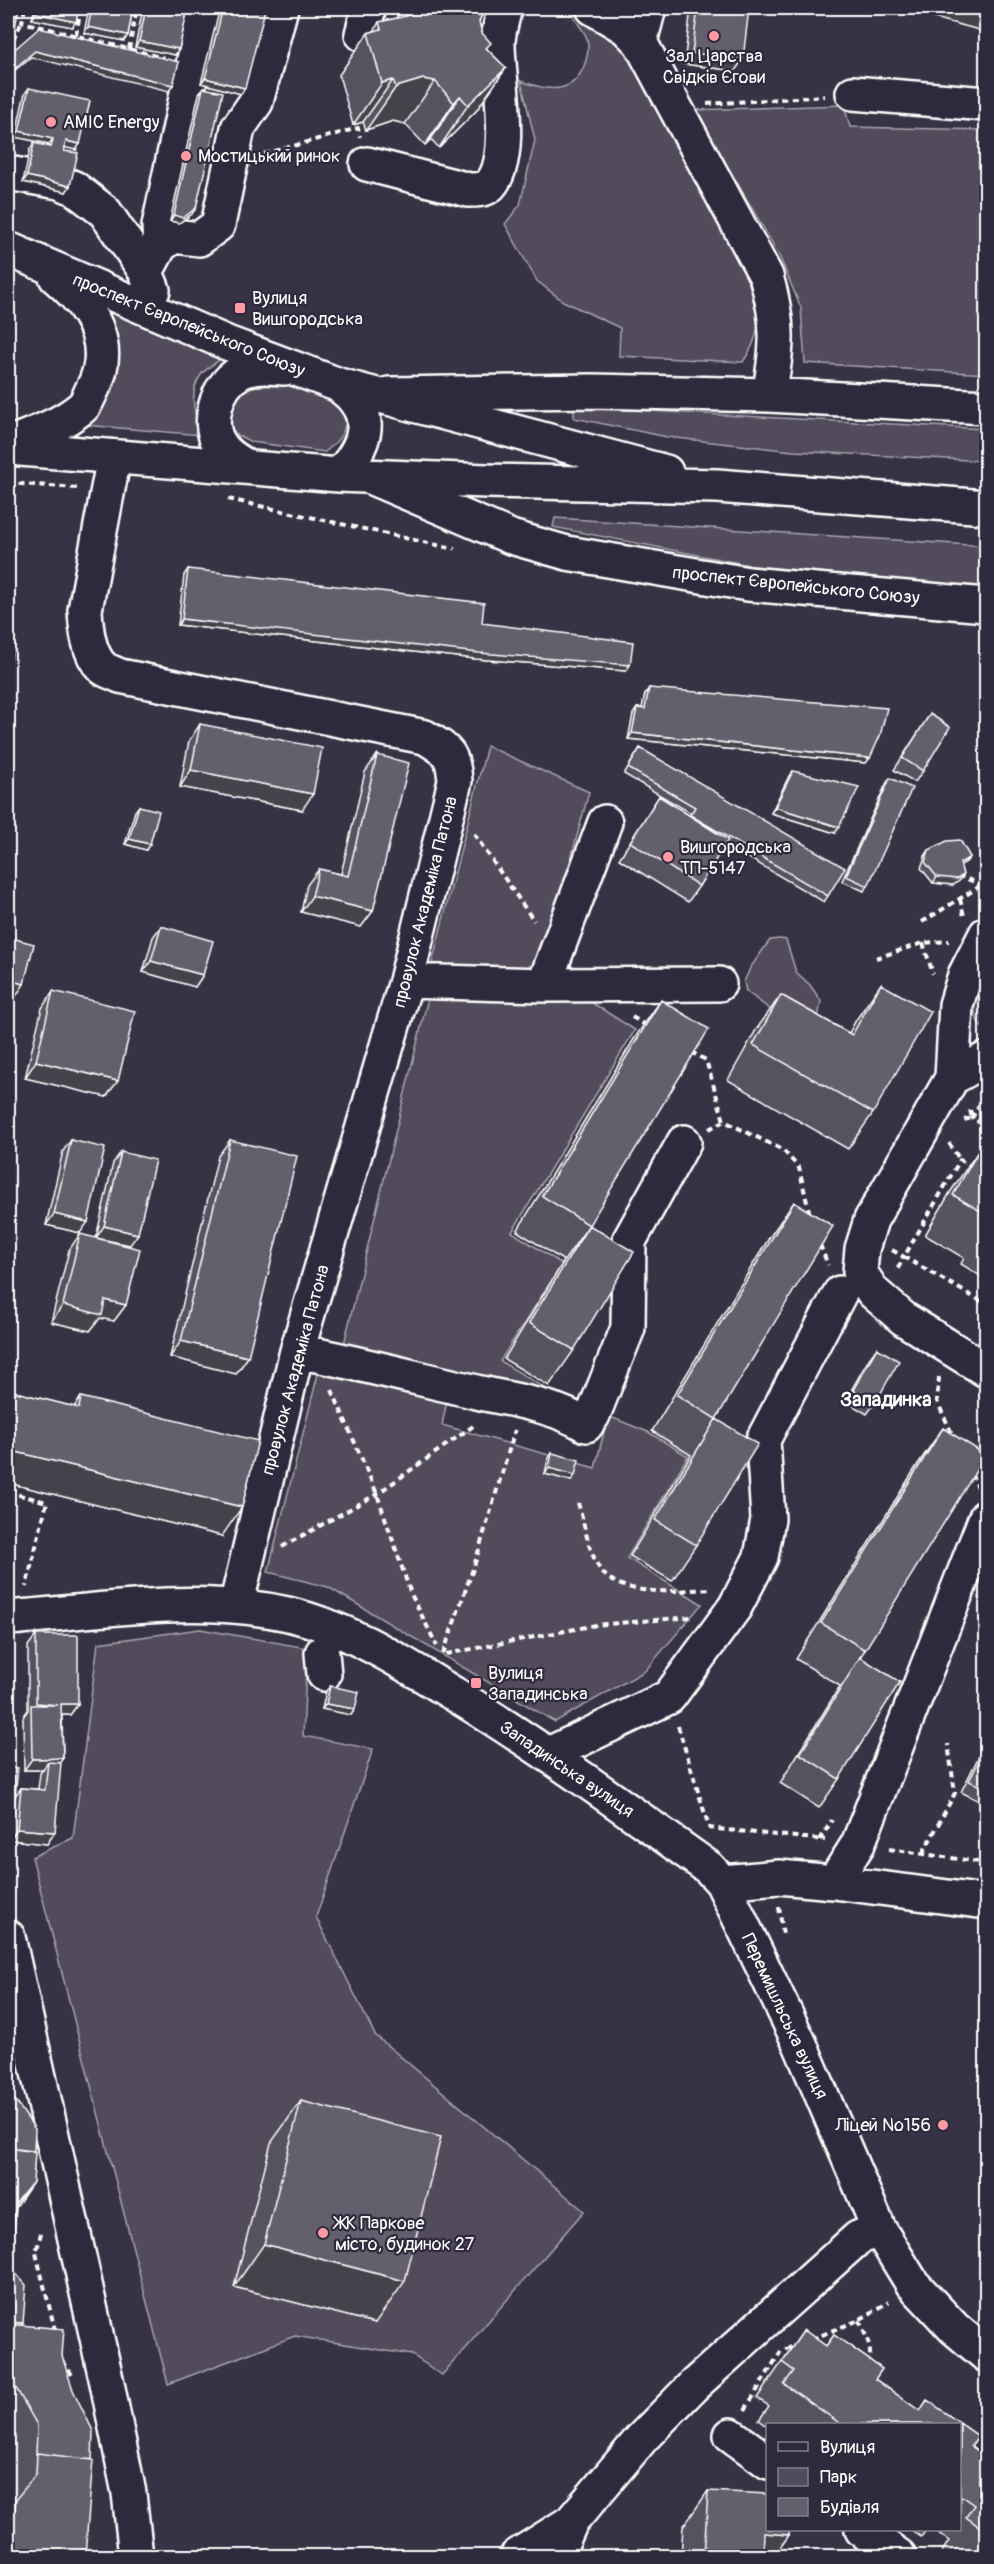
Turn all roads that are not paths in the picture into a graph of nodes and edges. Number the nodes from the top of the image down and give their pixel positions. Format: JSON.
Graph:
{"nodes":[{"id":1,"x":205,"y":8,"type":"edge"},
{"id":2,"x":281,"y":8,"type":"edge"},
{"id":3,"x":505,"y":8,"type":"edge"},
{"id":4,"x":593,"y":8,"type":"edge"},
{"id":5,"x":649,"y":8,"type":"edge"},
{"id":6,"x":640,"y":42,"type":"junction"},
{"id":7,"x":853,"y":93,"type":"dead end"},
{"id":8,"x":987,"y":104,"type":"edge"},
{"id":9,"x":8,"y":152,"type":"edge"},
{"id":10,"x":367,"y":164,"type":"dead end"},
{"id":11,"x":8,"y":173,"type":"edge"},
{"id":12,"x":105,"y":212,"type":"junction"},
{"id":13,"x":8,"y":249,"type":"edge"},
{"id":14,"x":153,"y":259,"type":"junction"},
{"id":15,"x":37,"y":262,"type":"junction"},
{"id":16,"x":163,"y":314,"type":"junction"},
{"id":17,"x":289,"y":368,"type":"junction"},
{"id":18,"x":339,"y":385,"type":"junction"},
{"id":19,"x":373,"y":394,"type":"junction"},
{"id":20,"x":769,"y":395,"type":"junction"},
{"id":21,"x":987,"y":407,"type":"edge"},
{"id":22,"x":8,"y":446,"type":"edge"},
{"id":23,"x":114,"y":457,"type":"junction"},
{"id":24,"x":246,"y":466,"type":"junction"},
{"id":25,"x":354,"y":475,"type":"junction"},
{"id":26,"x":717,"y":486,"type":"junction"},
{"id":27,"x":987,"y":507,"type":"edge"},
{"id":28,"x":987,"y":605,"type":"edge"},
{"id":29,"x":605,"y":822,"type":"dead end"},
{"id":30,"x":987,"y":934,"type":"edge"},
{"id":31,"x":406,"y":981,"type":"junction"},
{"id":32,"x":719,"y":984,"type":"dead end"},
{"id":33,"x":544,"y":985,"type":"junction"},
{"id":34,"x":987,"y":1059,"type":"edge"},
{"id":35,"x":952,"y":1077,"type":"junction"},
{"id":36,"x":684,"y":1142,"type":"road end"},
{"id":37,"x":840,"y":1293,"type":"dead end"},
{"id":38,"x":307,"y":1353,"type":"junction"},
{"id":39,"x":987,"y":1370,"type":"edge"},
{"id":40,"x":984,"y":1507,"type":"edge"},
{"id":41,"x":16,"y":1606,"type":"edge"},
{"id":42,"x":236,"y":1606,"type":"junction"},
{"id":43,"x":549,"y":1754,"type":"junction"},
{"id":44,"x":722,"y":1882,"type":"junction"},
{"id":45,"x":834,"y":1882,"type":"junction"},
{"id":46,"x":987,"y":1902,"type":"edge"},
{"id":47,"x":8,"y":1937,"type":"edge"},
{"id":48,"x":879,"y":2229,"type":"junction"},
{"id":49,"x":987,"y":2355,"type":"edge"},
{"id":50,"x":731,"y":2435,"type":"road end"},
{"id":51,"x":766,"y":2461,"type":"edge"},
{"id":52,"x":578,"y":2512,"type":"junction"},
{"id":53,"x":865,"y":2531,"type":"edge"},
{"id":54,"x":136,"y":2556,"type":"edge"},
{"id":55,"x":517,"y":2556,"type":"edge"},
{"id":56,"x":556,"y":2556,"type":"edge"},
{"id":57,"x":578,"y":2556,"type":"edge"},
{"id":58,"x":899,"y":2556,"type":"edge"}],
"edges":[{"from":1,"to":14,"type":"street"},
{"from":2,"to":14,"type":"street"},
{"from":3,"to":10,"type":"street"},
{"from":4,"to":6,"type":"street"},
{"from":5,"to":6,"type":"street"},
{"from":6,"to":20,"type":"street"},
{"from":7,"to":8,"type":"street"},
{"from":9,"to":12,"type":"street"},
{"from":11,"to":12,"type":"street"},
{"from":12,"to":14,"type":"street"},
{"from":13,"to":15,"type":"street","name":"проспект Європейського Союзу"},
{"from":14,"to":16,"type":"street"},
{"from":15,"to":16,"type":"street","name":"проспект Європейського Союзу"},
{"from":15,"to":22,"type":"street"},
{"from":16,"to":17,"type":"street","name":"проспект Європейського Союзу"},
{"from":17,"to":18,"type":"street","name":"проспект Європейського Союзу"},
{"from":17,"to":24,"type":"street"},
{"from":18,"to":19,"type":"street","name":"проспект Європейського Союзу"},
{"from":18,"to":25,"type":"street"},
{"from":19,"to":20,"type":"street","name":"проспект Європейського Союзу"},
{"from":19,"to":26,"type":"street","name":"проспект Європейського Союзу"},
{"from":20,"to":21,"type":"street","name":"проспект Європейського Союзу"},
{"from":22,"to":23,"type":"street","name":"проспект Європейського Союзу"},
{"from":23,"to":24,"type":"street","name":"проспект Європейського Союзу"},
{"from":23,"to":31,"type":"street","name":"провулок Академіка Патона"},
{"from":24,"to":25,"type":"street","name":"проспект Європейського Союзу"},
{"from":25,"to":26,"type":"street","name":"проспект Європейського Союзу"},
{"from":25,"to":28,"type":"street","name":"проспект Європейського Союзу"},
{"from":26,"to":27,"type":"street","name":"проспект Європейського Союзу"},
{"from":29,"to":33,"type":"street"},
{"from":30,"to":35,"type":"street"},
{"from":31,"to":33,"type":"street"},
{"from":31,"to":38,"type":"street","name":"провулок Академіка Патона"},
{"from":32,"to":33,"type":"street"},
{"from":34,"to":35,"type":"street"},
{"from":35,"to":39,"type":"street"},
{"from":36,"to":38,"type":"street"},
{"from":37,"to":43,"type":"street"},
{"from":38,"to":42,"type":"street","name":"провулок Академіка Патона"},
{"from":40,"to":45,"type":"street"},
{"from":41,"to":42,"type":"street","name":"Западинська вулиця"},
{"from":42,"to":43,"type":"street","name":"Западинська вулиця"},
{"from":43,"to":44,"type":"street","name":"Западинська вулиця"},
{"from":44,"to":45,"type":"street"},
{"from":44,"to":48,"type":"street","name":"Перемишльська вулиця"},
{"from":45,"to":46,"type":"street"},
{"from":47,"to":54,"type":"street"},
{"from":48,"to":49,"type":"street","name":"Перемишльська вулиця"},
{"from":48,"to":52,"type":"street"},
{"from":50,"to":51,"type":"street"},
{"from":52,"to":55,"type":"street"},
{"from":52,"to":56,"type":"street"},
{"from":52,"to":57,"type":"street"},
{"from":53,"to":58,"type":"street"}]}
